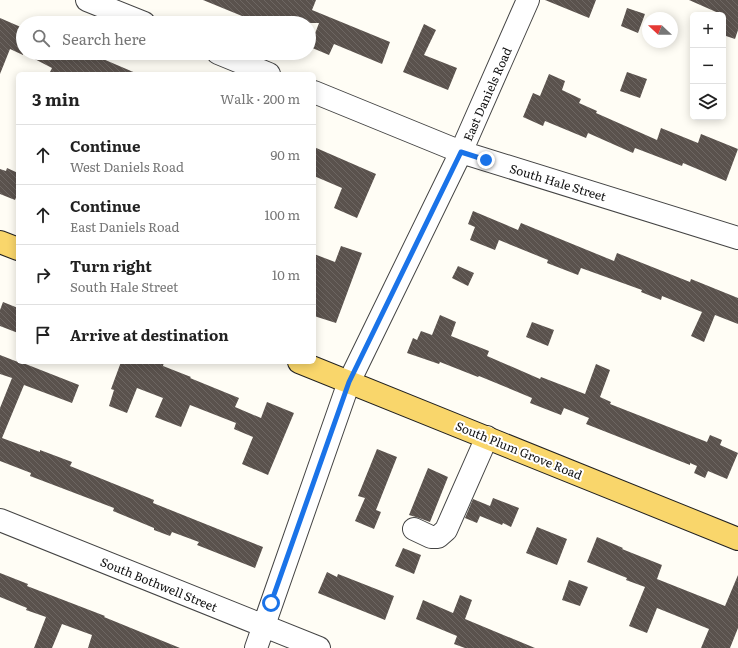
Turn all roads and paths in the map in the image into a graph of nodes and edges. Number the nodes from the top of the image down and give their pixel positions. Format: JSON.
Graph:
{"nodes":[{"id":1,"x":87,"y":0,"type":"edge"},
{"id":2,"x":528,"y":0,"type":"edge"},
{"id":3,"x":127,"y":16,"type":"edge"},
{"id":4,"x":235,"y":60,"type":"edge"},
{"id":5,"x":264,"y":72,"type":"edge"},
{"id":6,"x":316,"y":93,"type":"edge"},
{"id":7,"x":461,"y":152,"type":"junction"},
{"id":8,"x":738,"y":238,"type":"edge"},
{"id":9,"x":0,"y":242,"type":"edge"},
{"id":10,"x":16,"y":248,"type":"edge"},
{"id":11,"x":304,"y":364,"type":"edge"},
{"id":12,"x":349,"y":382,"type":"junction"},
{"id":13,"x":486,"y":437,"type":"junction"},
{"id":14,"x":0,"y":520,"type":"edge"},
{"id":15,"x":414,"y":529,"type":"dead end"},
{"id":16,"x":738,"y":539,"type":"edge"},
{"id":17,"x":263,"y":626,"type":"junction"},
{"id":18,"x":256,"y":648,"type":"edge"},
{"id":19,"x":319,"y":648,"type":"edge"}],
"edges":[{"from":1,"to":3,"type":"street"},
{"from":2,"to":7,"type":"street","name":"East Daniels Road"},
{"from":4,"to":5,"type":"street"},
{"from":6,"to":7,"type":"street","name":"South Hale Street"},
{"from":7,"to":8,"type":"street","name":"South Hale Street"},
{"from":7,"to":12,"type":"street","name":"East Daniels Road"},
{"from":9,"to":10,"type":"main road"},
{"from":11,"to":12,"type":"main road","name":"South Plum Grove Road"},
{"from":12,"to":13,"type":"main road","name":"South Plum Grove Road"},
{"from":12,"to":17,"type":"street","name":"East Daniels Road"},
{"from":13,"to":15,"type":"street"},
{"from":13,"to":16,"type":"main road","name":"South Plum Grove Road"},
{"from":14,"to":17,"type":"street","name":"South Bothwell Street"},
{"from":17,"to":18,"type":"street","name":"East Daniels Road"},
{"from":17,"to":19,"type":"street","name":"South Bothwell Street"}]}
